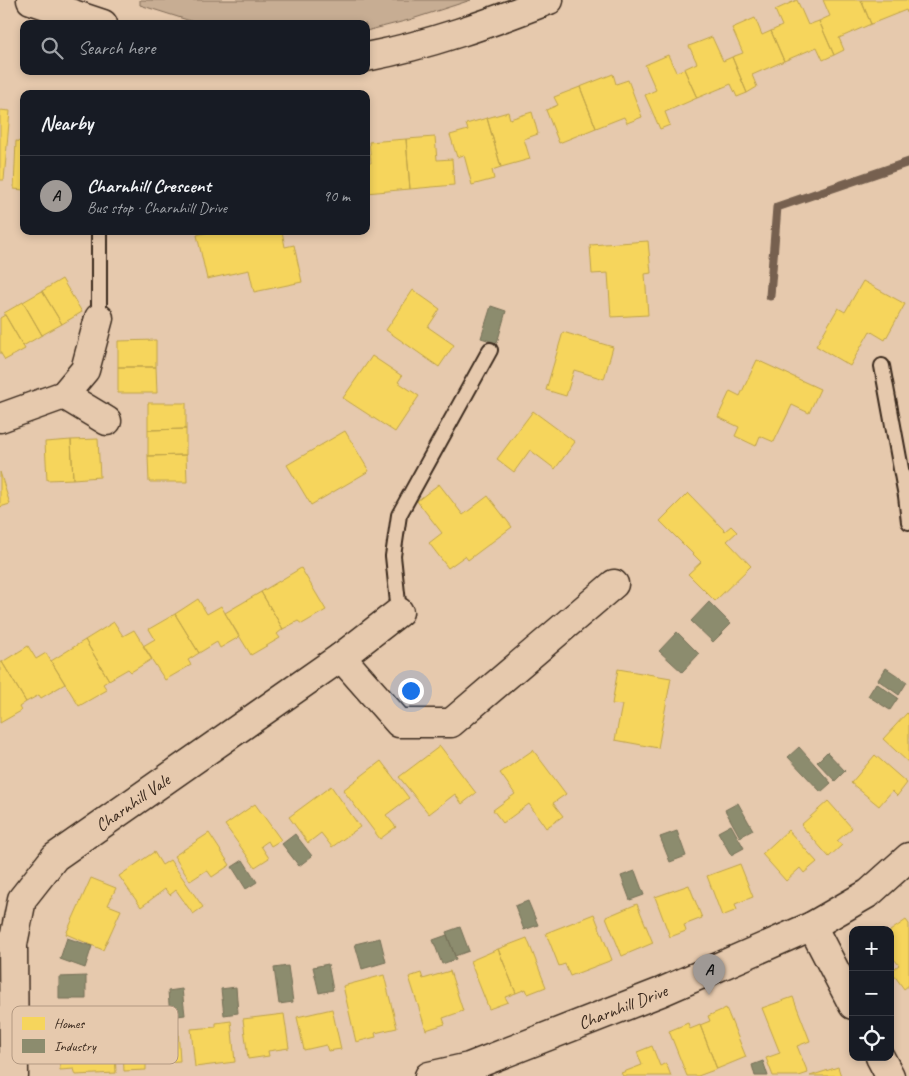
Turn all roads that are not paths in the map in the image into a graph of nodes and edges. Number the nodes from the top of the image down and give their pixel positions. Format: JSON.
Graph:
{"nodes":[{"id":1,"x":32,"y":0,"type":"edge"},
{"id":2,"x":549,"y":0,"type":"edge"},
{"id":3,"x":91,"y":20,"type":"edge"},
{"id":4,"x":370,"y":56,"type":"edge"},
{"id":5,"x":99,"y":235,"type":"edge"},
{"id":6,"x":99,"y":318,"type":"joint"},
{"id":7,"x":490,"y":350,"type":"dead end"},
{"id":8,"x":882,"y":366,"type":"dead end"},
{"id":9,"x":64,"y":395,"type":"junction"},
{"id":10,"x":0,"y":418,"type":"edge"},
{"id":11,"x":107,"y":421,"type":"dead end"},
{"id":12,"x":909,"y":522,"type":"edge"},
{"id":13,"x":614,"y":584,"type":"dead end"},
{"id":14,"x":399,"y":612,"type":"joint"},
{"id":15,"x":341,"y":657,"type":"junction"},
{"id":16,"x":909,"y":857,"type":"edge"},
{"id":17,"x":812,"y":926,"type":"junction"},
{"id":18,"x":849,"y":997,"type":"edge"},
{"id":19,"x":13,"y":1006,"type":"edge"},
{"id":20,"x":882,"y":1061,"type":"edge"},
{"id":21,"x":429,"y":1076,"type":"edge"},
{"id":22,"x":890,"y":1076,"type":"edge"}],
"edges":[{"from":1,"to":3,"type":"street"},
{"from":2,"to":4,"type":"street"},
{"from":5,"to":6,"type":"lane"},
{"from":6,"to":9,"type":"street"},
{"from":7,"to":14,"type":"lane"},
{"from":8,"to":12,"type":"lane"},
{"from":9,"to":10,"type":"street"},
{"from":9,"to":11,"type":"street"},
{"from":13,"to":15,"type":"street"},
{"from":14,"to":15,"type":"street","name":"Charnhill Vale"},
{"from":15,"to":19,"type":"street","name":"Charnhill Vale"},
{"from":16,"to":17,"type":"street","name":"Charnhill Drive"},
{"from":17,"to":18,"type":"street"},
{"from":17,"to":21,"type":"street","name":"Charnhill Drive"},
{"from":20,"to":22,"type":"street"}]}
